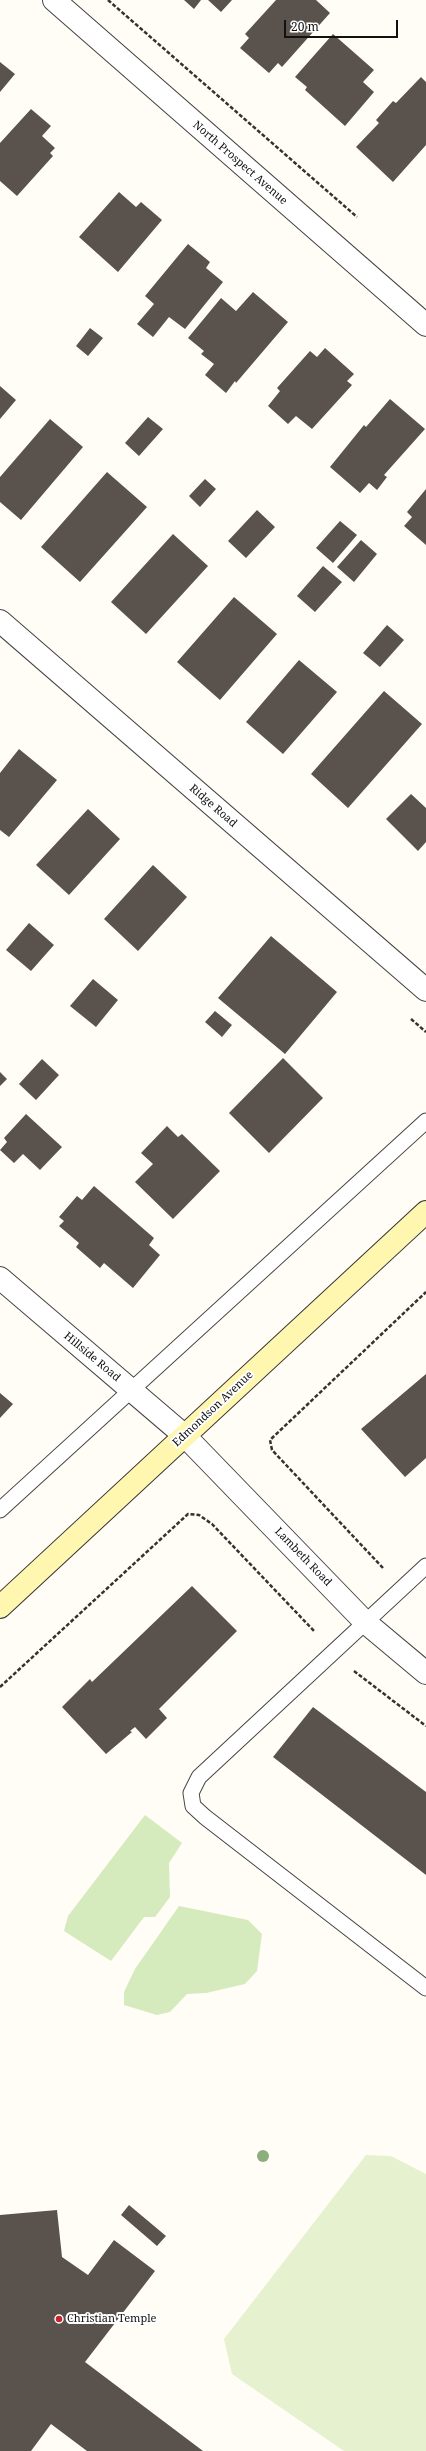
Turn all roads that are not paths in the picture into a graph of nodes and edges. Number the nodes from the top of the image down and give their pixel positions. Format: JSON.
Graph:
{"nodes":[{"id":1,"x":54,"y":0,"type":"edge"},
{"id":2,"x":426,"y":325,"type":"edge"},
{"id":3,"x":0,"y":621,"type":"edge"},
{"id":4,"x":426,"y":990,"type":"edge"},
{"id":5,"x":426,"y":1121,"type":"edge"},
{"id":6,"x":426,"y":1212,"type":"edge"},
{"id":7,"x":0,"y":1278,"type":"edge"},
{"id":8,"x":131,"y":1390,"type":"junction"},
{"id":9,"x":184,"y":1436,"type":"junction"},
{"id":10,"x":0,"y":1510,"type":"edge"},
{"id":11,"x":426,"y":1566,"type":"edge"},
{"id":12,"x":0,"y":1607,"type":"edge"},
{"id":13,"x":366,"y":1622,"type":"junction"},
{"id":14,"x":426,"y":1672,"type":"edge"},
{"id":15,"x":426,"y":1988,"type":"edge"}],
"edges":[{"from":1,"to":2,"type":"street","name":"North Prospect Avenue"},
{"from":3,"to":4,"type":"street","name":"Ridge Road"},
{"from":5,"to":8,"type":"lane"},
{"from":6,"to":9,"type":"main road","name":"Edmondson Avenue"},
{"from":7,"to":8,"type":"street","name":"Hillside Road"},
{"from":8,"to":9,"type":"street","name":"Hillside Road"},
{"from":8,"to":10,"type":"lane"},
{"from":9,"to":12,"type":"main road","name":"Edmondson Avenue"},
{"from":9,"to":13,"type":"street","name":"Lambeth Road"},
{"from":11,"to":13,"type":"lane"},
{"from":13,"to":14,"type":"street","name":"Lambeth Road"},
{"from":13,"to":15,"type":"lane"}]}
